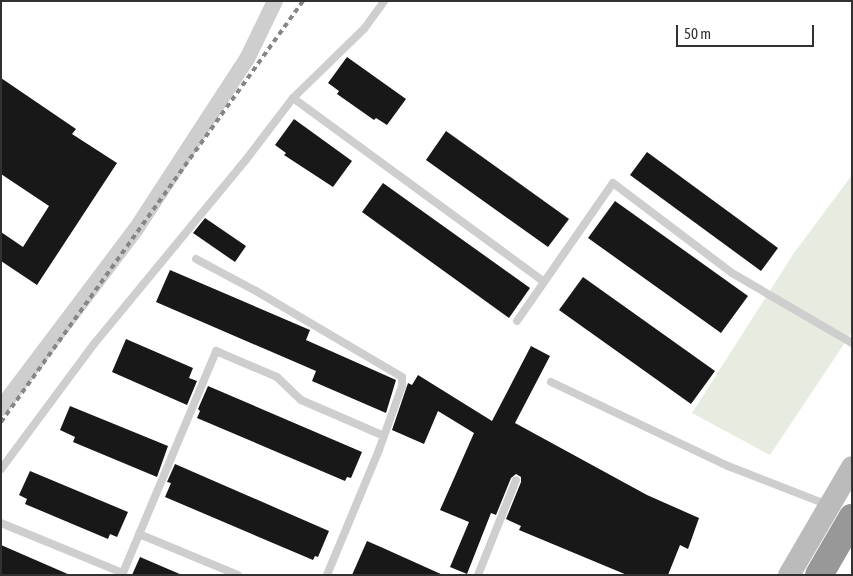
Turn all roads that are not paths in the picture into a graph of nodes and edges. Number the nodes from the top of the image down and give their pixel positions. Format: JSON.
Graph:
{"nodes":[{"id":1,"x":275,"y":1,"type":"edge"},
{"id":2,"x":384,"y":1,"type":"edge"},
{"id":3,"x":293,"y":98,"type":"junction"},
{"id":4,"x":196,"y":260,"type":"dead end"},
{"id":5,"x":544,"y":282,"type":"junction"},
{"id":6,"x":517,"y":321,"type":"dead end"},
{"id":7,"x":852,"y":343,"type":"edge"},
{"id":8,"x":551,"y":382,"type":"dead end"},
{"id":9,"x":1,"y":408,"type":"edge"},
{"id":10,"x":384,"y":436,"type":"junction"},
{"id":11,"x":852,"y":467,"type":"edge"},
{"id":12,"x":1,"y":469,"type":"edge"},
{"id":13,"x":516,"y":480,"type":"dead end"},
{"id":14,"x":841,"y":512,"type":"edge"},
{"id":15,"x":1,"y":523,"type":"edge"},
{"id":16,"x":139,"y":534,"type":"junction"},
{"id":17,"x":123,"y":574,"type":"edge"},
{"id":18,"x":238,"y":575,"type":"edge"},
{"id":19,"x":327,"y":575,"type":"edge"},
{"id":20,"x":478,"y":575,"type":"edge"},
{"id":21,"x":789,"y":575,"type":"edge"},
{"id":22,"x":819,"y":575,"type":"edge"}],
"edges":[{"from":1,"to":9,"type":"street"},
{"from":2,"to":3,"type":"lane"},
{"from":3,"to":5,"type":"lane"},
{"from":3,"to":12,"type":"lane"},
{"from":4,"to":10,"type":"lane"},
{"from":5,"to":6,"type":"lane"},
{"from":5,"to":7,"type":"lane"},
{"from":8,"to":14,"type":"lane"},
{"from":10,"to":16,"type":"lane"},
{"from":10,"to":19,"type":"lane"},
{"from":11,"to":14,"type":"street"},
{"from":13,"to":20,"type":"lane"},
{"from":14,"to":21,"type":"street"},
{"from":14,"to":22,"type":"highway"},
{"from":15,"to":17,"type":"lane"},
{"from":16,"to":17,"type":"lane"},
{"from":16,"to":18,"type":"lane"}]}
